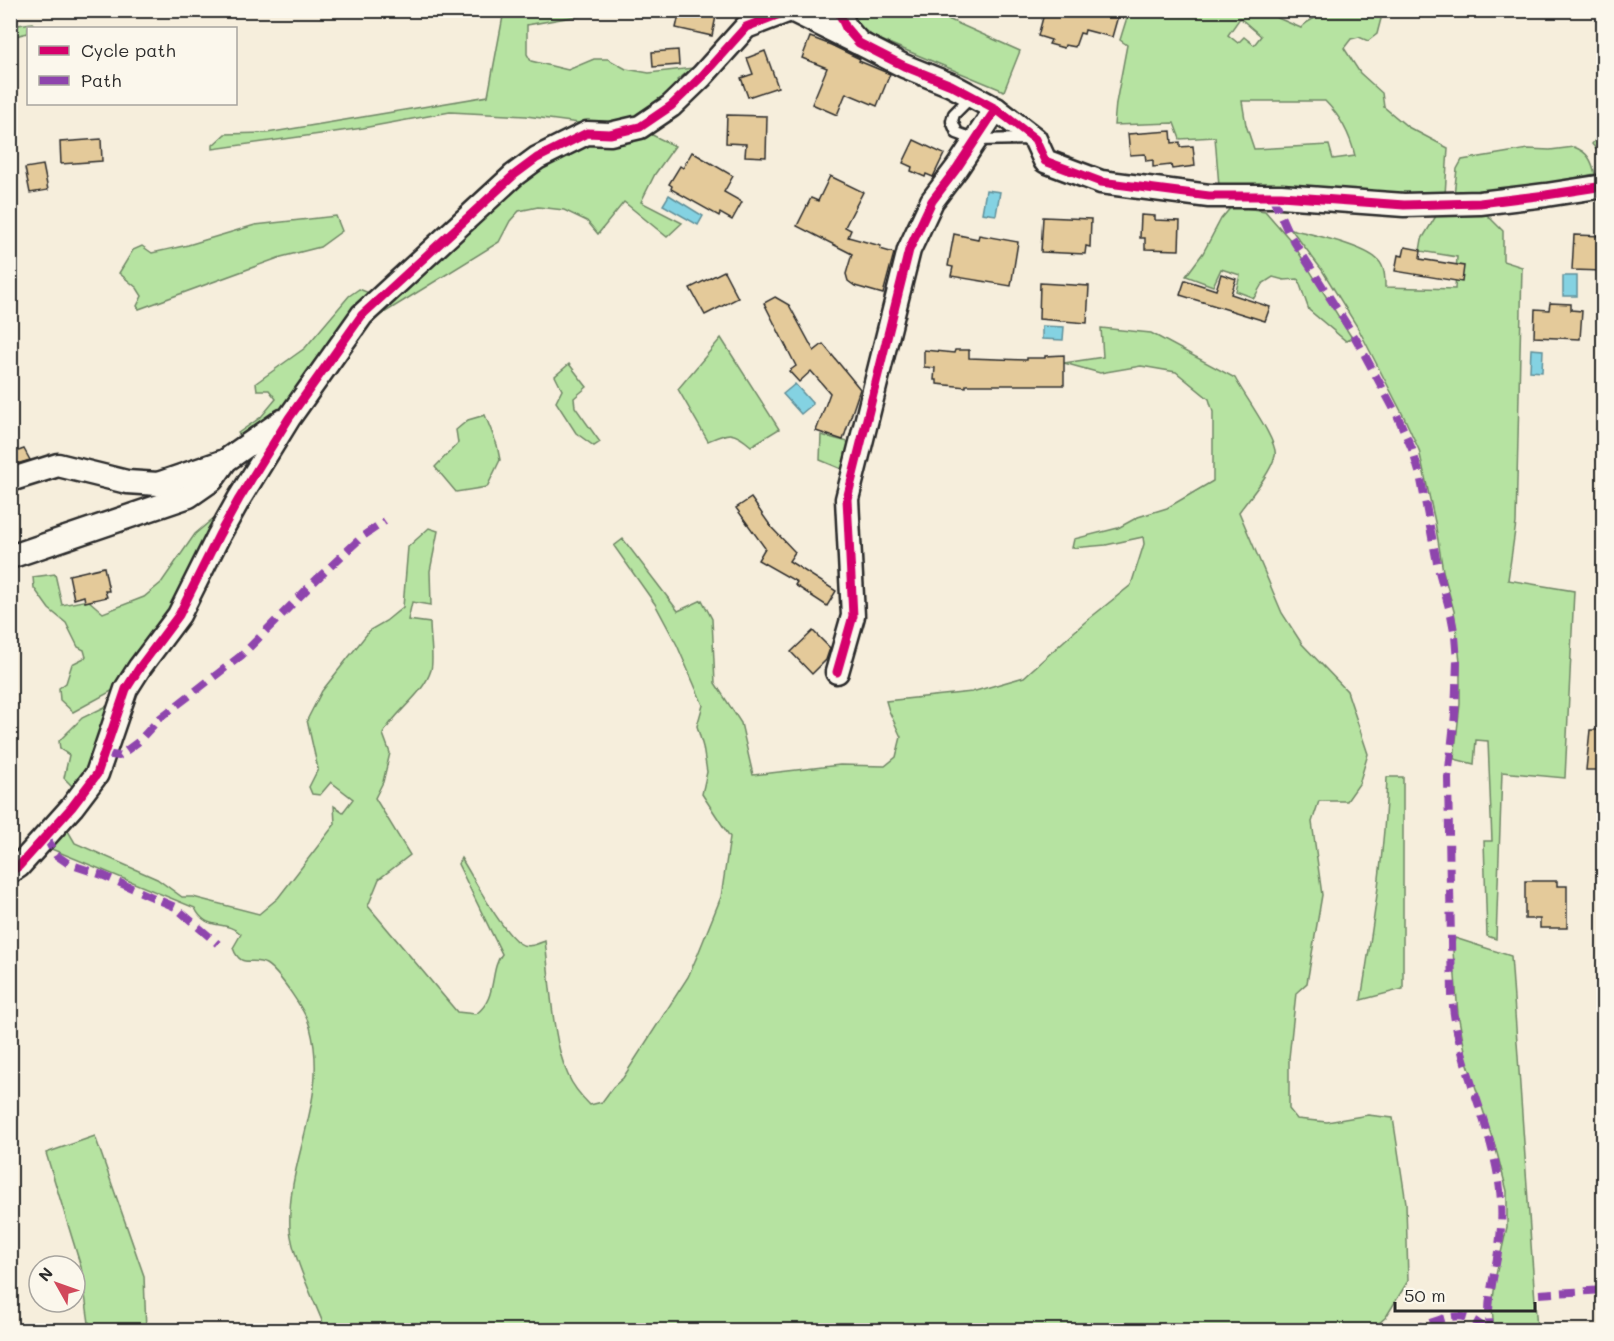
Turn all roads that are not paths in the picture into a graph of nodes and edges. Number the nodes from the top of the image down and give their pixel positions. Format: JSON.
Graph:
{"nodes":[{"id":1,"x":790,"y":10,"type":"edge"},
{"id":2,"x":838,"y":10,"type":"edge"},
{"id":3,"x":859,"y":43,"type":"junction"},
{"id":4,"x":973,"y":96,"type":"junction"},
{"id":5,"x":996,"y":109,"type":"junction"},
{"id":6,"x":1035,"y":139,"type":"junction"},
{"id":7,"x":976,"y":140,"type":"junction"},
{"id":8,"x":1604,"y":186,"type":"edge"},
{"id":9,"x":289,"y":417,"type":"junction"},
{"id":10,"x":225,"y":461,"type":"junction"},
{"id":11,"x":10,"y":480,"type":"edge"},
{"id":12,"x":10,"y":557,"type":"edge"},
{"id":13,"x":837,"y":672,"type":"dead end"},
{"id":14,"x":10,"y":872,"type":"edge"}],
"edges":[{"from":1,"to":3,"type":"street"},
{"from":1,"to":9,"type":"street"},
{"from":2,"to":3,"type":"street"},
{"from":3,"to":4,"type":"street"},
{"from":4,"to":5,"type":"street"},
{"from":4,"to":7,"type":"lane"},
{"from":5,"to":6,"type":"street"},
{"from":5,"to":7,"type":"street"},
{"from":6,"to":7,"type":"lane"},
{"from":6,"to":8,"type":"street"},
{"from":7,"to":13,"type":"street"},
{"from":9,"to":10,"type":"street"},
{"from":9,"to":14,"type":"street"},
{"from":10,"to":11,"type":"street"},
{"from":10,"to":12,"type":"street"}]}
